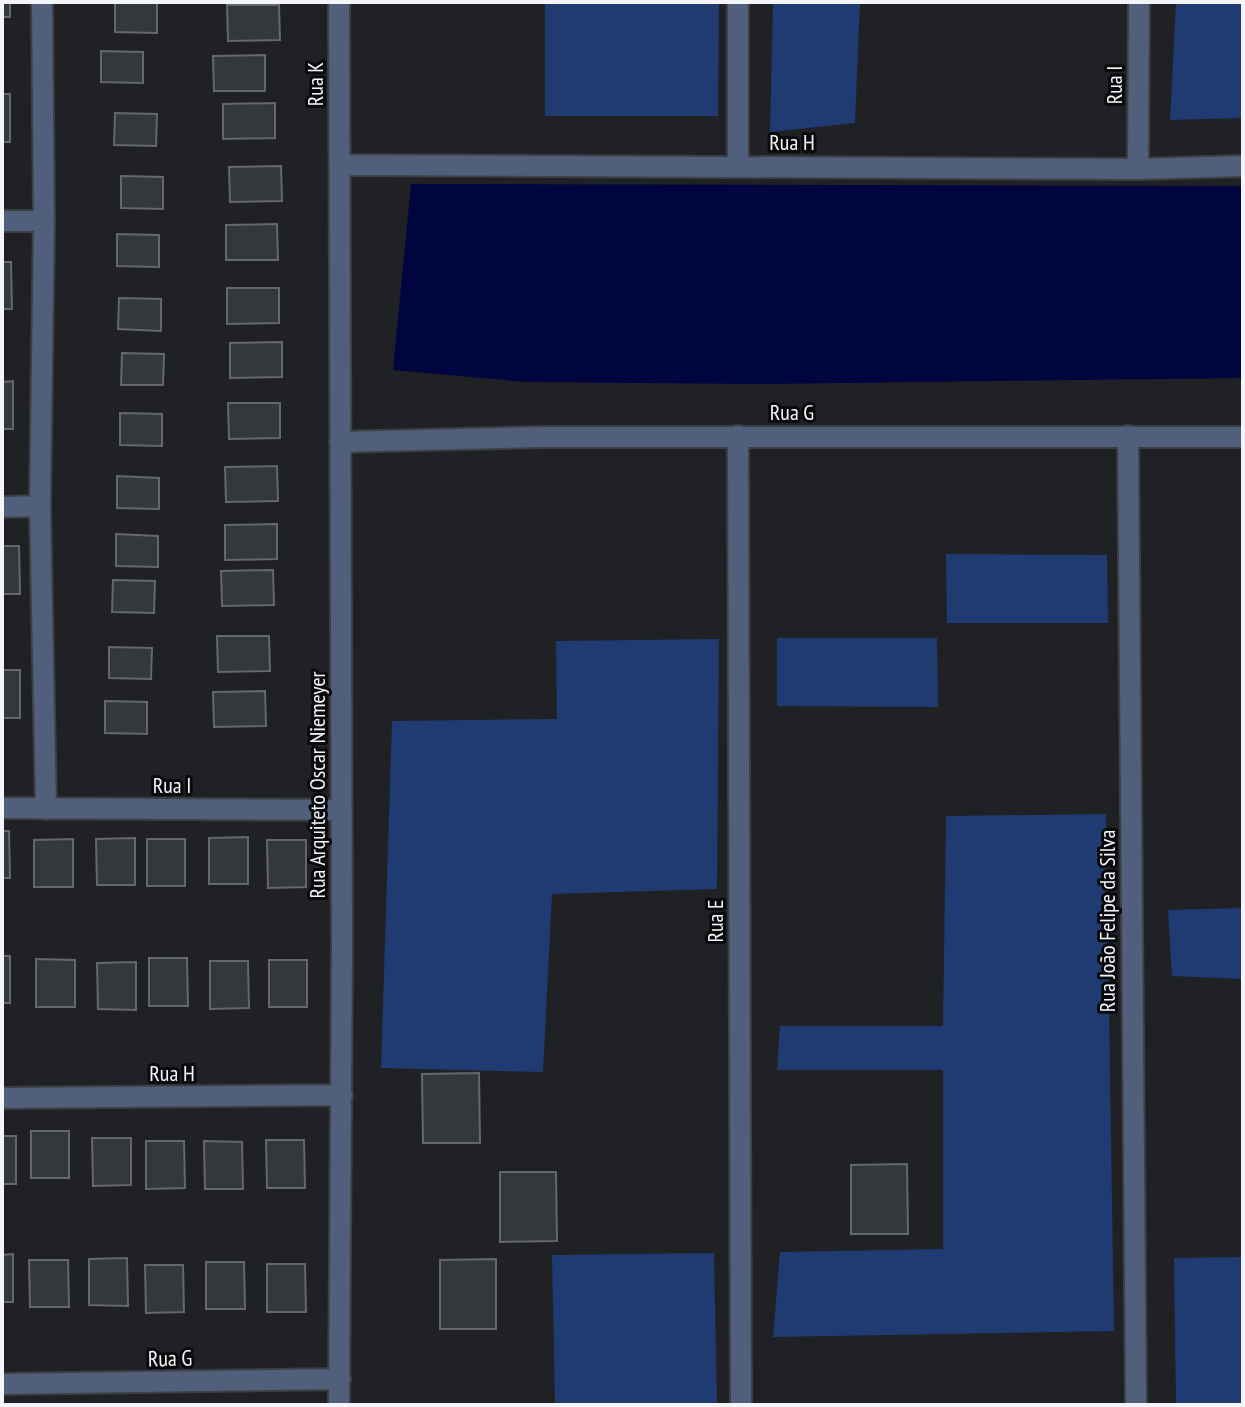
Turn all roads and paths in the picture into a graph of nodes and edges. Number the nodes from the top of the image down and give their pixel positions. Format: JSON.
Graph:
{"nodes":[{"id":1,"x":42,"y":2,"type":"edge"},
{"id":2,"x":339,"y":2,"type":"edge"},
{"id":3,"x":738,"y":2,"type":"edge"},
{"id":4,"x":1139,"y":2,"type":"edge"},
{"id":5,"x":340,"y":165,"type":"junction"},
{"id":6,"x":738,"y":166,"type":"junction"},
{"id":7,"x":1243,"y":166,"type":"edge"},
{"id":8,"x":1138,"y":169,"type":"junction"},
{"id":9,"x":2,"y":221,"type":"edge"},
{"id":10,"x":44,"y":221,"type":"junction"},
{"id":11,"x":738,"y":436,"type":"junction"},
{"id":12,"x":1128,"y":436,"type":"junction"},
{"id":13,"x":1243,"y":437,"type":"edge"},
{"id":14,"x":340,"y":442,"type":"junction"},
{"id":15,"x":40,"y":506,"type":"junction"},
{"id":16,"x":2,"y":507,"type":"edge"},
{"id":17,"x":2,"y":808,"type":"edge"},
{"id":18,"x":46,"y":809,"type":"junction"},
{"id":19,"x":341,"y":810,"type":"junction"},
{"id":20,"x":342,"y":1095,"type":"junction"},
{"id":21,"x":2,"y":1098,"type":"edge"},
{"id":22,"x":340,"y":1379,"type":"junction"},
{"id":23,"x":2,"y":1384,"type":"edge"},
{"id":24,"x":339,"y":1405,"type":"edge"},
{"id":25,"x":741,"y":1405,"type":"edge"},
{"id":26,"x":1136,"y":1405,"type":"edge"}],
"edges":[{"from":1,"to":10,"type":"street"},
{"from":2,"to":5,"type":"street","name":"Rua K"},
{"from":3,"to":6,"type":"street"},
{"from":4,"to":8,"type":"street","name":"Rua I"},
{"from":5,"to":6,"type":"street","name":"Rua H"},
{"from":5,"to":14,"type":"street","name":"Rua Arquiteto Oscar Niemeyer"},
{"from":6,"to":8,"type":"street","name":"Rua H"},
{"from":7,"to":8,"type":"street","name":"Rua H"},
{"from":9,"to":10,"type":"street"},
{"from":10,"to":15,"type":"street"},
{"from":11,"to":12,"type":"street","name":"Rua G"},
{"from":11,"to":14,"type":"street","name":"Rua G"},
{"from":11,"to":25,"type":"street","name":"Rua E"},
{"from":12,"to":13,"type":"street","name":"Rua G"},
{"from":12,"to":26,"type":"street","name":"Rua João Felipe da Silva"},
{"from":14,"to":19,"type":"street","name":"Rua Arquiteto Oscar Niemeyer"},
{"from":15,"to":16,"type":"street"},
{"from":15,"to":18,"type":"street"},
{"from":17,"to":18,"type":"street","name":"Rua I"},
{"from":18,"to":19,"type":"street","name":"Rua I"},
{"from":19,"to":20,"type":"street","name":"Rua Arquiteto Oscar Niemeyer"},
{"from":20,"to":21,"type":"street","name":"Rua H"},
{"from":20,"to":22,"type":"street","name":"Rua Arquiteto Oscar Niemeyer"},
{"from":22,"to":23,"type":"street","name":"Rua G"},
{"from":22,"to":24,"type":"street","name":"Rua Arquiteto Oscar Niemeyer"}]}
